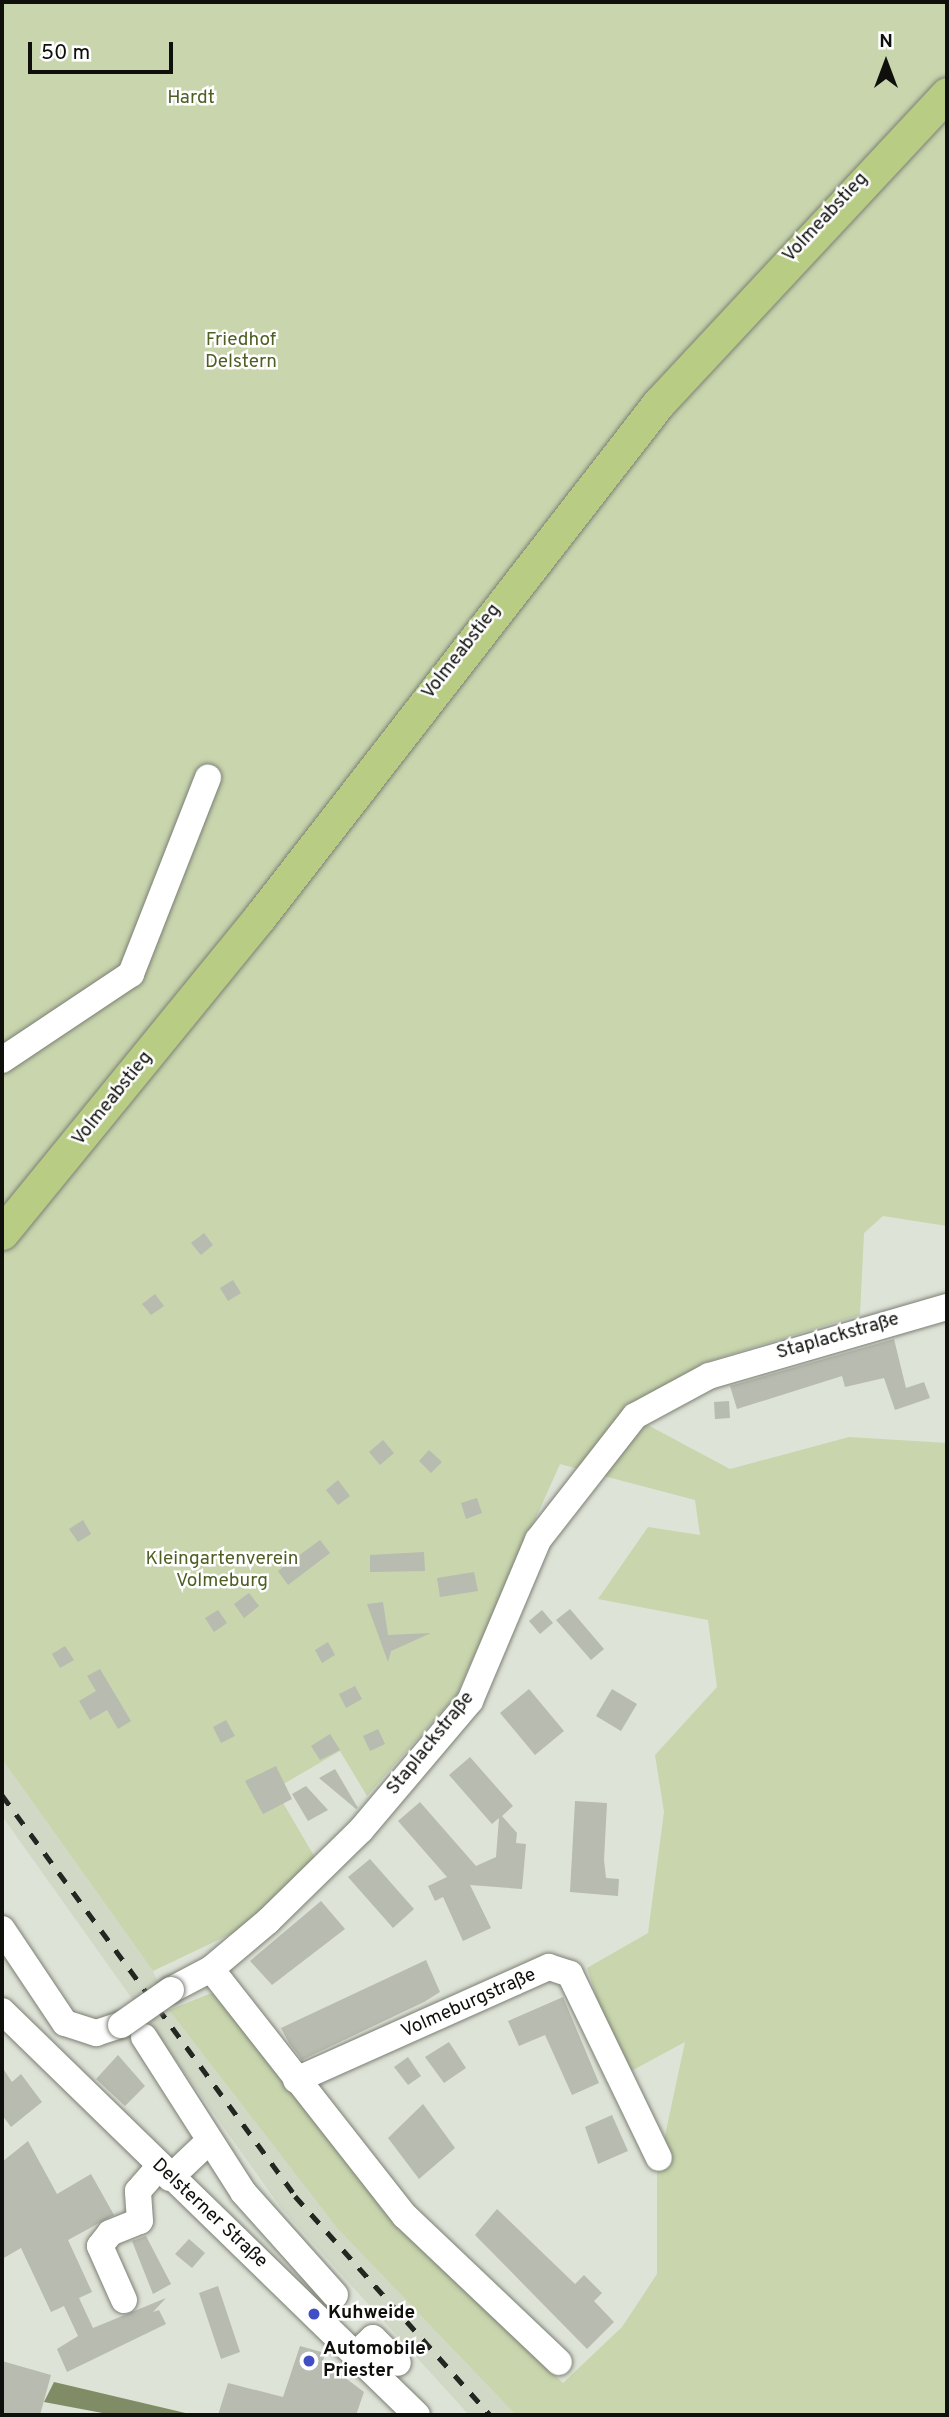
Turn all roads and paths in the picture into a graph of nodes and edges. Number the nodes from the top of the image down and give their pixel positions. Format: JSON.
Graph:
{"nodes":[{"id":1,"x":947,"y":94,"type":"edge"},
{"id":2,"x":208,"y":778,"type":"dead end"},
{"id":3,"x":3,"y":1060,"type":"edge"},
{"id":4,"x":2,"y":1233,"type":"edge"},
{"id":5,"x":947,"y":1307,"type":"edge"},
{"id":6,"x":2,"y":1929,"type":"edge"},
{"id":7,"x":211,"y":1969,"type":"junction"},
{"id":8,"x":2,"y":2011,"type":"edge"},
{"id":9,"x":133,"y":2031,"type":"junction"},
{"id":10,"x":296,"y":2080,"type":"junction"},
{"id":11,"x":208,"y":2142,"type":"junction"},
{"id":12,"x":659,"y":2158,"type":"dead end"},
{"id":13,"x":164,"y":2173,"type":"junction"},
{"id":14,"x":335,"y":2295,"type":"dead end"},
{"id":15,"x":124,"y":2301,"type":"dead end"},
{"id":16,"x":356,"y":2354,"type":"junction"},
{"id":17,"x":559,"y":2362,"type":"dead end"},
{"id":18,"x":398,"y":2363,"type":"dead end"},
{"id":19,"x":417,"y":2415,"type":"edge"}],
"edges":[{"from":1,"to":4,"type":"main road","name":"Volmeabstieg"},
{"from":2,"to":3,"type":"street"},
{"from":5,"to":7,"type":"street","name":"Staplackstraße"},
{"from":6,"to":9,"type":"street","name":"Staplackstraße"},
{"from":7,"to":9,"type":"street","name":"Staplackstraße","bridge":true},
{"from":7,"to":10,"type":"street"},
{"from":8,"to":13,"type":"street","name":"Delsterner Straße"},
{"from":9,"to":11,"type":"street"},
{"from":10,"to":12,"type":"street","name":"Volmeburgstraße"},
{"from":10,"to":17,"type":"street"},
{"from":11,"to":13,"type":"street"},
{"from":11,"to":14,"type":"street"},
{"from":13,"to":15,"type":"street"},
{"from":13,"to":16,"type":"street","name":"Delsterner Straße"},
{"from":16,"to":18,"type":"street"},
{"from":16,"to":19,"type":"street","name":"Delsterner Straße"}]}
